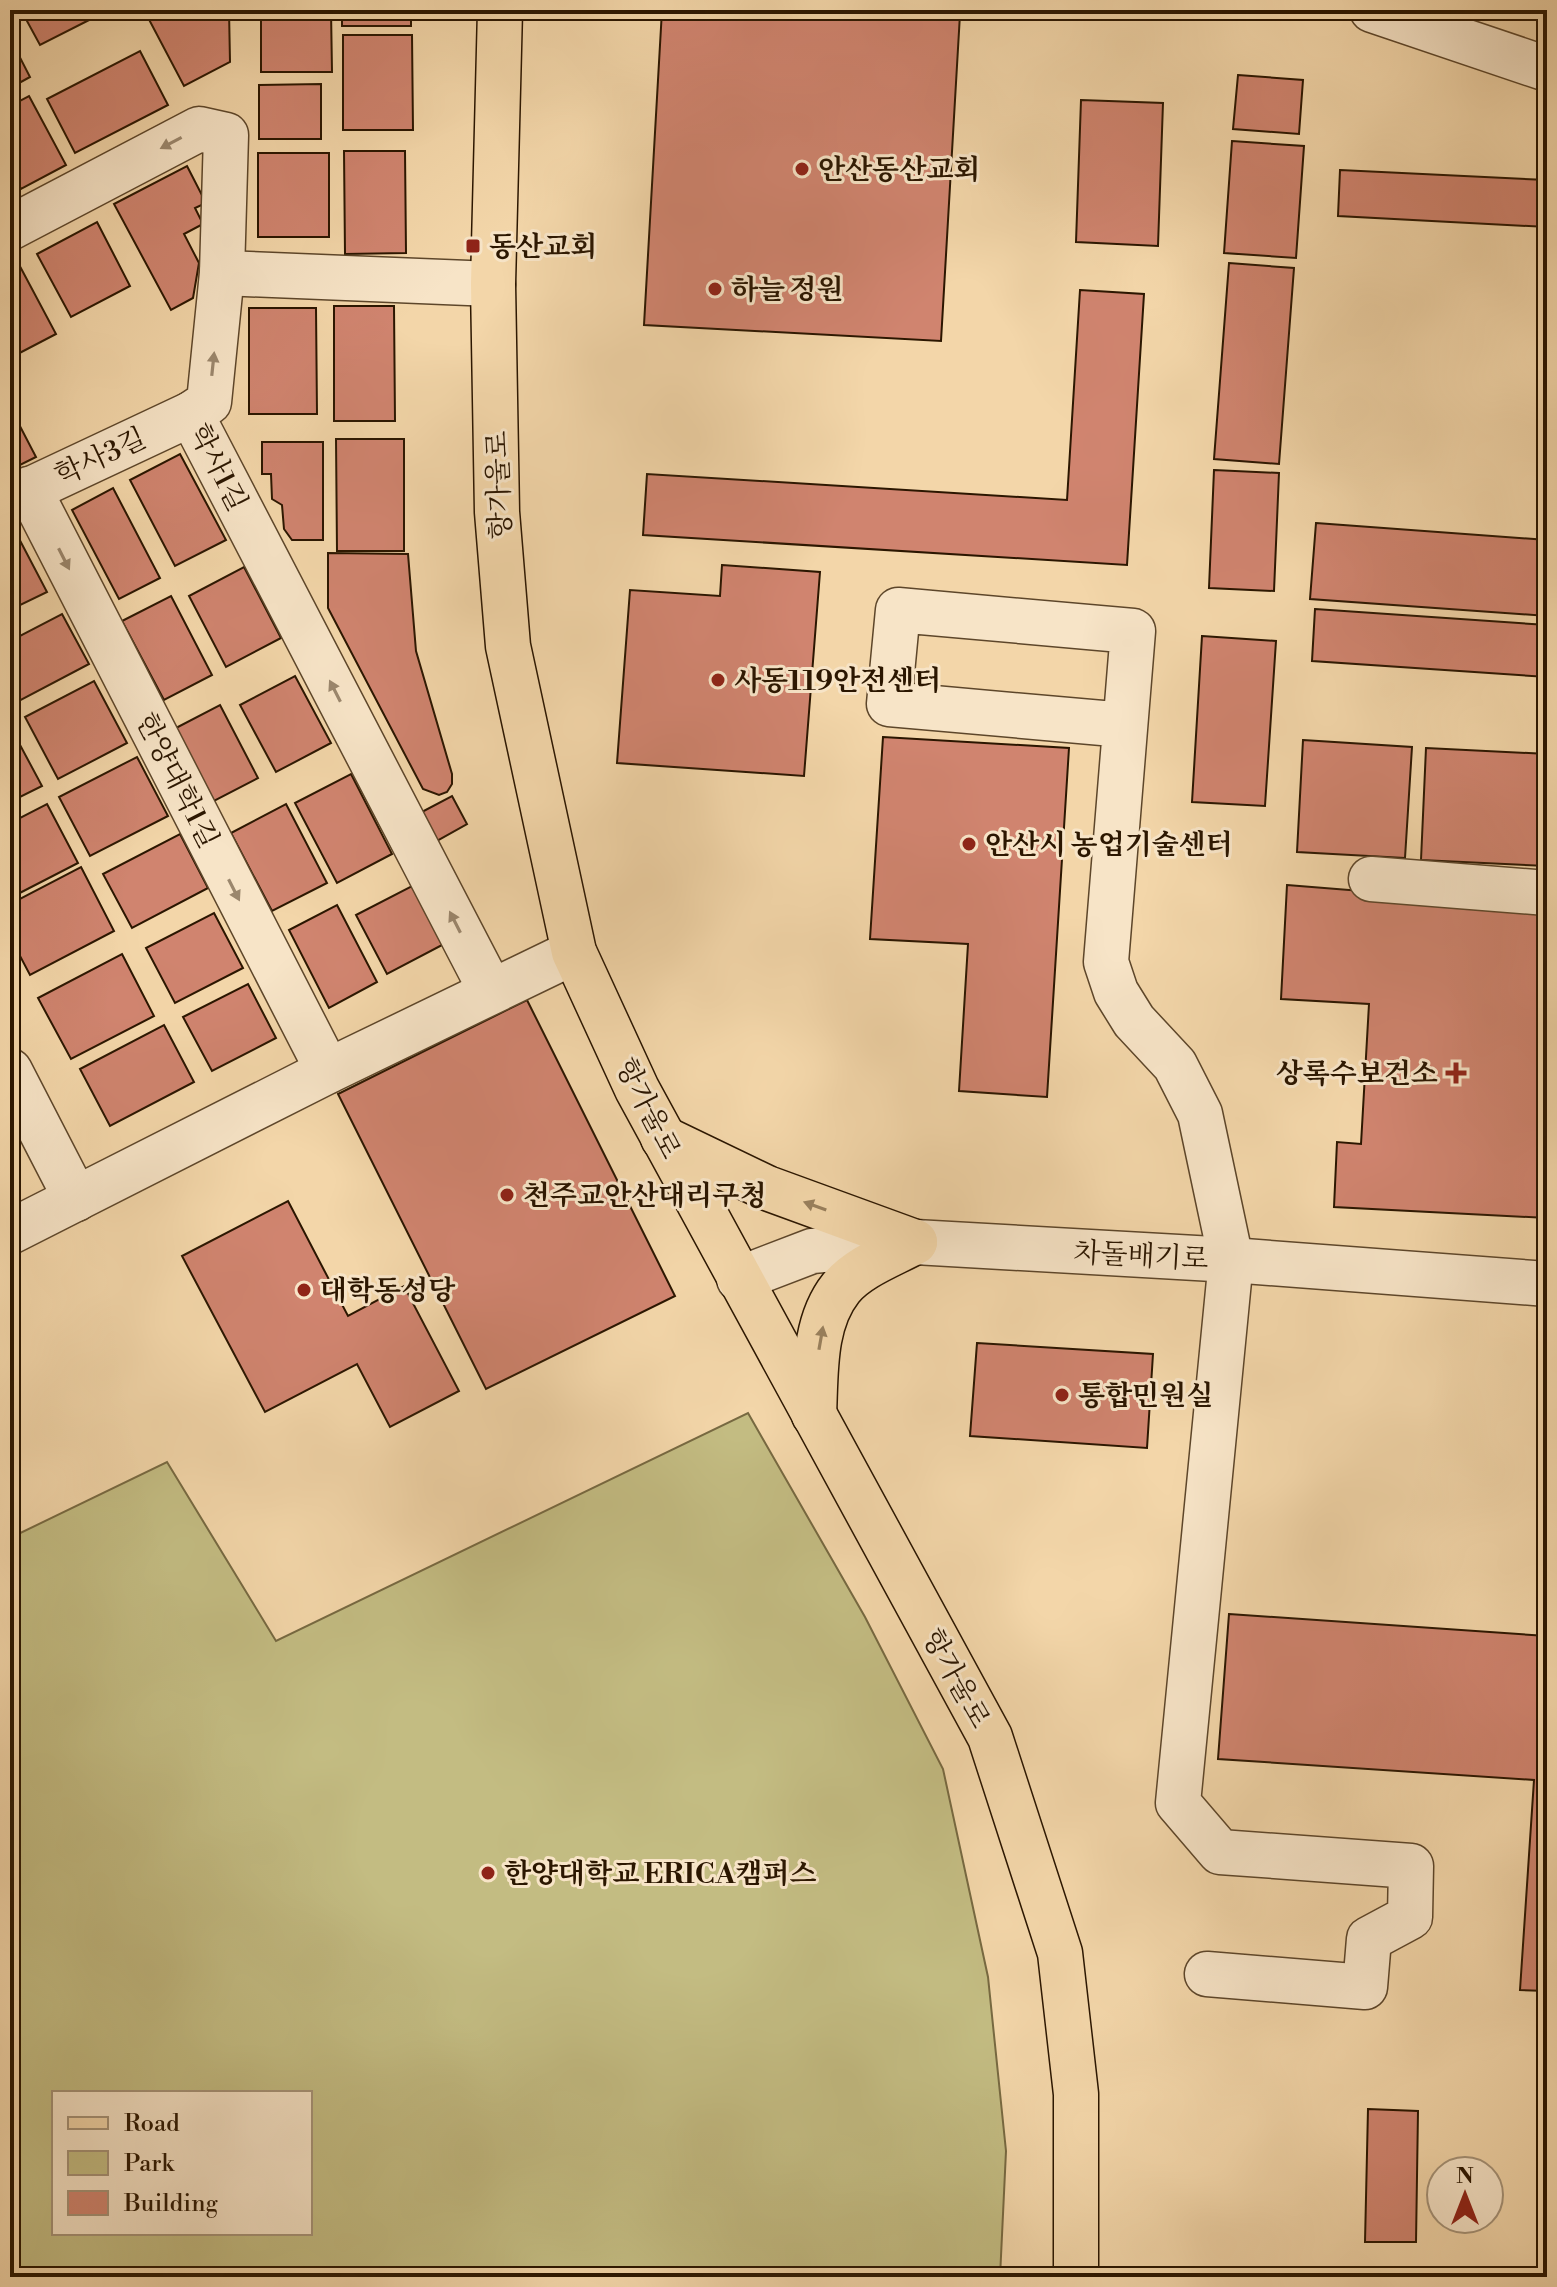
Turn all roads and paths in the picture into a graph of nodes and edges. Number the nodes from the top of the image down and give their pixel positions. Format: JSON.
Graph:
{"nodes":[{"id":1,"x":500,"y":10,"type":"edge"},
{"id":2,"x":1372,"y":10,"type":"edge"},
{"id":3,"x":1547,"y":69,"type":"edge"},
{"id":4,"x":10,"y":228,"type":"edge"},
{"id":5,"x":222,"y":273,"type":"junction"},
{"id":6,"x":493,"y":284,"type":"junction"},
{"id":7,"x":191,"y":414,"type":"junction"},
{"id":8,"x":19,"y":494,"type":"edge"},
{"id":9,"x":1125,"y":725,"type":"junction"},
{"id":10,"x":1371,"y":879,"type":"dead end"},
{"id":11,"x":1547,"y":893,"type":"edge"},
{"id":12,"x":574,"y":952,"type":"junction"},
{"id":13,"x":491,"y":991,"type":"junction"},
{"id":14,"x":10,"y":1071,"type":"edge"},
{"id":15,"x":328,"y":1071,"type":"junction"},
{"id":16,"x":663,"y":1138,"type":"junction"},
{"id":17,"x":76,"y":1199,"type":"junction"},
{"id":18,"x":10,"y":1232,"type":"edge"},
{"id":19,"x":915,"y":1242,"type":"junction"},
{"id":20,"x":1231,"y":1260,"type":"junction"},
{"id":21,"x":739,"y":1279,"type":"junction"},
{"id":22,"x":1547,"y":1284,"type":"edge"},
{"id":23,"x":814,"y":1415,"type":"junction"},
{"id":24,"x":1207,"y":1974,"type":"dead end"},
{"id":25,"x":1076,"y":2277,"type":"edge"}],
"edges":[{"from":1,"to":6,"type":"main road","name":"항가울로"},
{"from":2,"to":3,"type":"street"},
{"from":5,"to":4,"type":"street","name":"학사1길","one_way":true},
{"from":5,"to":6,"type":"street"},
{"from":7,"to":5,"type":"street","name":"학사1길","one_way":true},
{"from":6,"to":12,"type":"main road","name":"항가울로"},
{"from":7,"to":8,"type":"street","name":"학사3길"},
{"from":13,"to":7,"type":"street","name":"학사1길","one_way":true},
{"from":8,"to":15,"type":"street","name":"한양대학1길","one_way":true},
{"from":9,"to":9,"type":"street"},
{"from":9,"to":20,"type":"street"},
{"from":10,"to":11,"type":"street"},
{"from":12,"to":13,"type":"street"},
{"from":12,"to":16,"type":"main road","name":"항가울로"},
{"from":13,"to":15,"type":"street"},
{"from":14,"to":17,"type":"street"},
{"from":15,"to":17,"type":"street"},
{"from":19,"to":16,"type":"main road","one_way":true},
{"from":16,"to":21,"type":"main road","name":"항가울로"},
{"from":17,"to":18,"type":"street"},
{"from":19,"to":20,"type":"street","name":"차돌배기로"},
{"from":19,"to":21,"type":"street","name":"차돌배기로"},
{"from":23,"to":19,"type":"main road","one_way":true},
{"from":20,"to":22,"type":"street","name":"차돌배기로"},
{"from":20,"to":24,"type":"street"},
{"from":21,"to":23,"type":"main road","name":"항가울로"},
{"from":23,"to":25,"type":"main road","name":"항가울로"}]}
